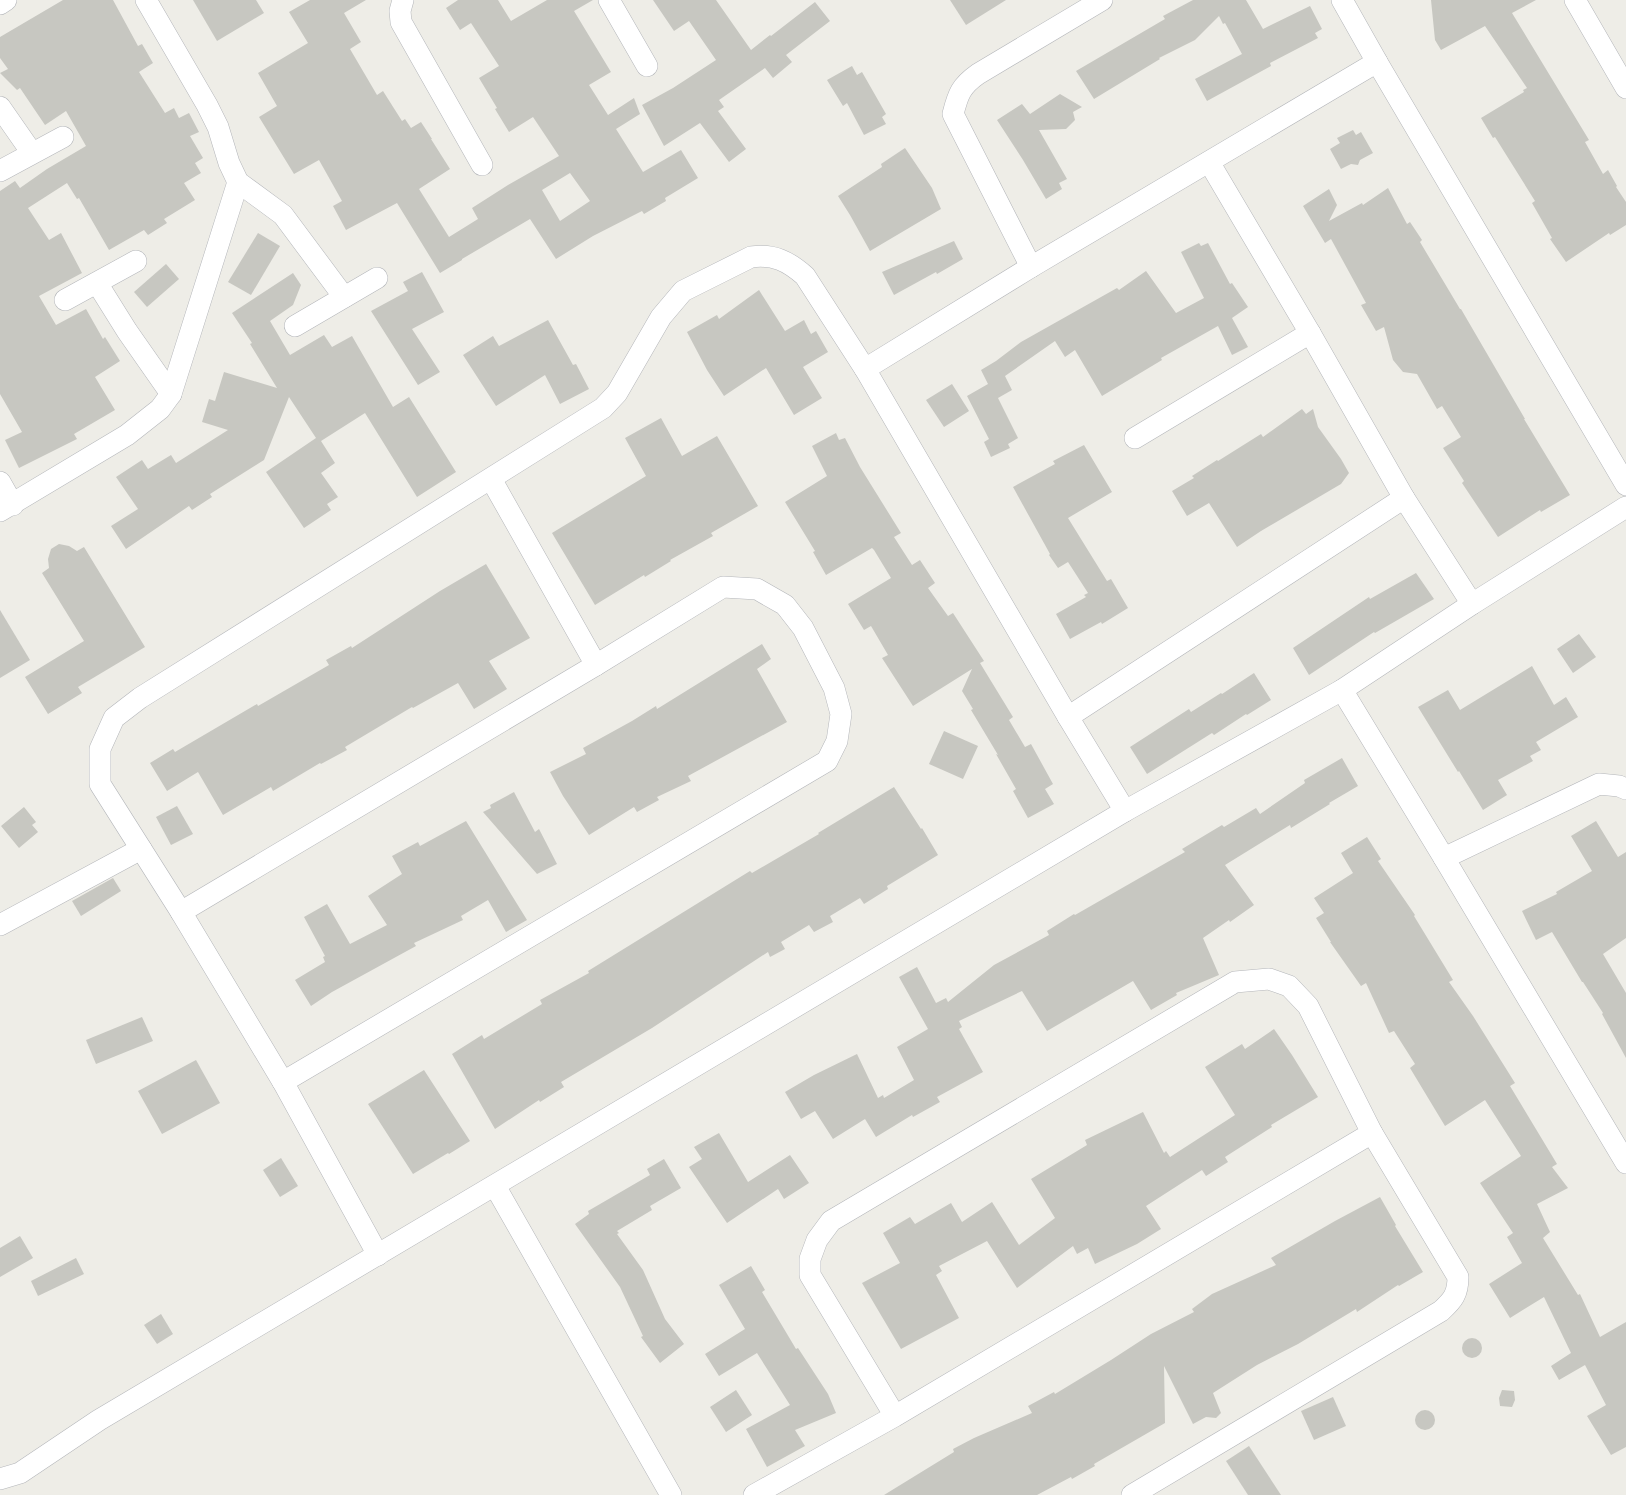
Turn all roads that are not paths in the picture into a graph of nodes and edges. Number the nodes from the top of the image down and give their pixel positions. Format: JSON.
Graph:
{"nodes":[{"id":1,"x":6,"y":0,"type":"edge"},
{"id":2,"x":146,"y":0,"type":"edge"},
{"id":3,"x":403,"y":0,"type":"edge"},
{"id":4,"x":609,"y":0,"type":"edge"},
{"id":5,"x":1102,"y":0,"type":"edge"},
{"id":6,"x":1342,"y":0,"type":"edge"},
{"id":7,"x":1574,"y":0,"type":"edge"},
{"id":8,"x":0,"y":4,"type":"edge"},
{"id":9,"x":1377,"y":62,"type":"junction"},
{"id":10,"x":647,"y":66,"type":"dead end"},
{"id":11,"x":1626,"y":88,"type":"edge"},
{"id":12,"x":0,"y":107,"type":"edge"},
{"id":13,"x":63,"y":136,"type":"dead end"},
{"id":14,"x":32,"y":153,"type":"junction"},
{"id":15,"x":1209,"y":162,"type":"junction"},
{"id":16,"x":482,"y":165,"type":"dead end"},
{"id":17,"x":0,"y":170,"type":"edge"},
{"id":18,"x":238,"y":182,"type":"junction"},
{"id":19,"x":136,"y":261,"type":"dead end"},
{"id":20,"x":1030,"y":267,"type":"junction"},
{"id":21,"x":377,"y":278,"type":"dead end"},
{"id":22,"x":97,"y":283,"type":"junction"},
{"id":23,"x":344,"y":298,"type":"junction"},
{"id":24,"x":65,"y":300,"type":"dead end"},
{"id":25,"x":296,"y":326,"type":"dead end"},
{"id":26,"x":1310,"y":333,"type":"junction"},
{"id":27,"x":865,"y":369,"type":"junction"},
{"id":28,"x":171,"y":394,"type":"junction"},
{"id":29,"x":1136,"y":438,"type":"dead end"},
{"id":30,"x":491,"y":479,"type":"junction"},
{"id":31,"x":0,"y":482,"type":"edge"},
{"id":32,"x":1626,"y":485,"type":"edge"},
{"id":33,"x":1404,"y":498,"type":"junction"},
{"id":34,"x":1626,"y":507,"type":"edge"},
{"id":35,"x":7,"y":508,"type":"edge"},
{"id":36,"x":1472,"y":604,"type":"junction"},
{"id":37,"x":596,"y":665,"type":"junction"},
{"id":38,"x":1342,"y":690,"type":"junction"},
{"id":39,"x":1068,"y":717,"type":"junction"},
{"id":40,"x":1626,"y":789,"type":"edge"},
{"id":41,"x":1125,"y":811,"type":"junction"},
{"id":42,"x":140,"y":849,"type":"junction"},
{"id":43,"x":1444,"y":858,"type":"junction"},
{"id":44,"x":181,"y":912,"type":"junction"},
{"id":45,"x":0,"y":925,"type":"edge"},
{"id":46,"x":283,"y":1082,"type":"junction"},
{"id":47,"x":1372,"y":1133,"type":"junction"},
{"id":48,"x":1626,"y":1163,"type":"edge"},
{"id":49,"x":494,"y":1186,"type":"junction"},
{"id":50,"x":378,"y":1255,"type":"junction"},
{"id":51,"x":895,"y":1416,"type":"junction"},
{"id":52,"x":0,"y":1479,"type":"edge"},
{"id":53,"x":671,"y":1495,"type":"edge"},
{"id":54,"x":754,"y":1495,"type":"edge"},
{"id":55,"x":1132,"y":1495,"type":"edge"}],
"edges":[{"from":1,"to":8,"type":"street"},
{"from":2,"to":18,"type":"street"},
{"from":3,"to":16,"type":"street"},
{"from":4,"to":10,"type":"street"},
{"from":5,"to":20,"type":"street"},
{"from":6,"to":9,"type":"street"},
{"from":7,"to":11,"type":"street"},
{"from":9,"to":15,"type":"street"},
{"from":9,"to":32,"type":"street"},
{"from":12,"to":14,"type":"street"},
{"from":13,"to":14,"type":"street"},
{"from":14,"to":17,"type":"street"},
{"from":15,"to":20,"type":"street"},
{"from":15,"to":26,"type":"street"},
{"from":18,"to":23,"type":"street"},
{"from":18,"to":28,"type":"street"},
{"from":19,"to":22,"type":"street"},
{"from":20,"to":27,"type":"street"},
{"from":21,"to":23,"type":"street"},
{"from":22,"to":24,"type":"street"},
{"from":22,"to":28,"type":"street"},
{"from":23,"to":25,"type":"street"},
{"from":26,"to":29,"type":"street"},
{"from":26,"to":33,"type":"street"},
{"from":27,"to":30,"type":"street"},
{"from":27,"to":39,"type":"street"},
{"from":28,"to":35,"type":"street"},
{"from":30,"to":37,"type":"street"},
{"from":30,"to":42,"type":"street"},
{"from":31,"to":35,"type":"street"},
{"from":33,"to":36,"type":"street"},
{"from":33,"to":39,"type":"street"},
{"from":34,"to":36,"type":"street"},
{"from":36,"to":38,"type":"street"},
{"from":37,"to":44,"type":"street"},
{"from":37,"to":46,"type":"street"},
{"from":38,"to":41,"type":"street"},
{"from":38,"to":43,"type":"street"},
{"from":39,"to":41,"type":"street"},
{"from":40,"to":43,"type":"street"},
{"from":41,"to":49,"type":"street"},
{"from":42,"to":44,"type":"street"},
{"from":42,"to":45,"type":"street"},
{"from":43,"to":48,"type":"street"},
{"from":44,"to":46,"type":"street"},
{"from":46,"to":50,"type":"street"},
{"from":47,"to":51,"type":"street"},
{"from":47,"to":51,"type":"street"},
{"from":47,"to":55,"type":"street"},
{"from":49,"to":50,"type":"street"},
{"from":49,"to":53,"type":"street"},
{"from":50,"to":52,"type":"street"},
{"from":51,"to":54,"type":"street"}]}
